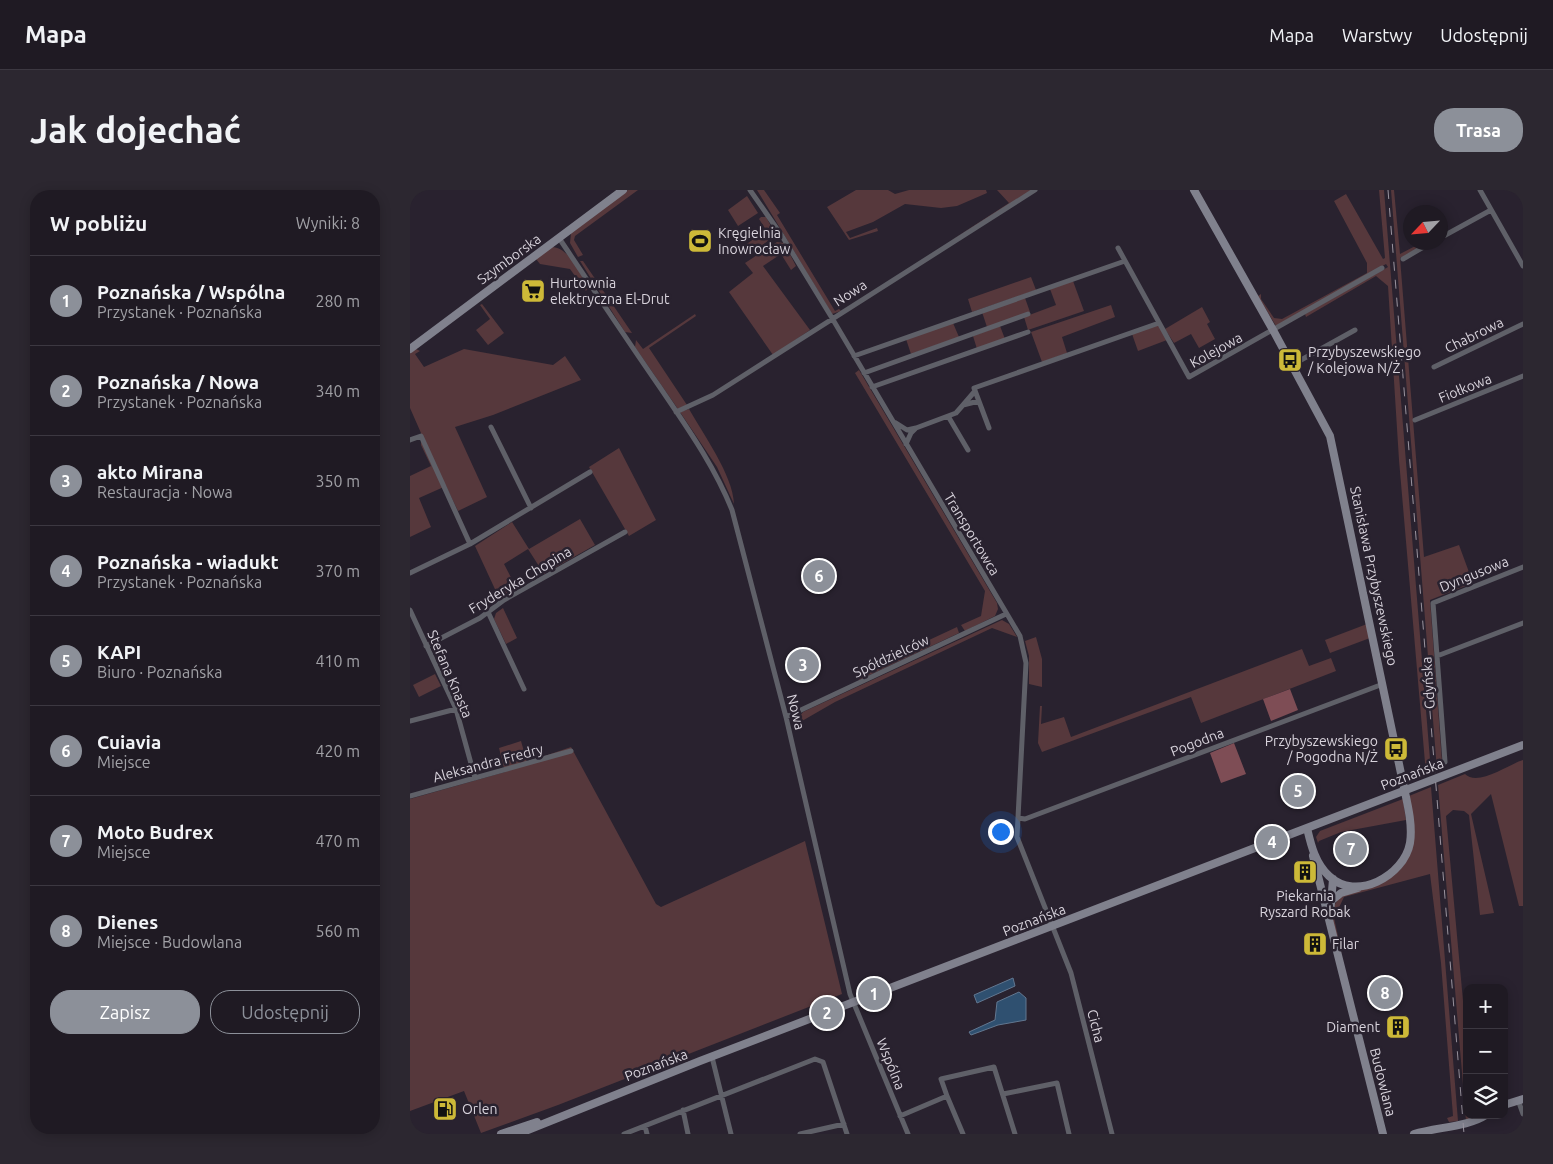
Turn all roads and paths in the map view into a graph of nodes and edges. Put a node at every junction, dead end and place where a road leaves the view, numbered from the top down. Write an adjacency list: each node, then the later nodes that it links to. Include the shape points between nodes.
1 (623, 190): 8 (street, Szymborska)
2 (750, 190): 16 (street, Transportowca)
3 (1034, 190): 16 (street, Nowa)
4 (1194, 190): 19 (street, Stanisława Przybyszewskiego)
5 (1480, 190): 6 (street)
6 (1491, 210): 7 (street); 13 (street)
7 (1448, 234)
8 (559, 238): 22 (street, Szymborska); 32 (street, Nowa)
9 (1118, 248): 12 (street, Kolejowa)
10 (1418, 250): 11 (street)
11 (1403, 259)
12 (1125, 261): 17 (street, Kolejowa); 23 (street)
13 (1523, 266)
14 (1382, 268): 19 (street, Kolejowa)
15 (1028, 314): 26 (street)
16 (832, 318): 23 (street, Transportowca); 32 (street, Nowa, via 713,395)
17 (1159, 323): 19 (street, Kolejowa, via 1190,377); 29 (street, via 974,388)
18 (1523, 324): 25 (street, Chabrowa)
19 (1273, 330): 24 (street, Stanisława Przybyszewskiego)
20 (1355, 330): 24 (street)
21 (1028, 332): 28 (street)
22 (410, 349)
23 (854, 356): 26 (street, Transportowca)
24 (1292, 365): 55 (street, Stanisława Przybyszewskiego, via 1325,423 1334,450)
25 (1434, 367)
26 (864, 373): 28 (street, Transportowca)
27 (1523, 376): 35 (street, Fiołkowa)
28 (872, 387): 34 (street, Transportowca)
29 (975, 391): 30 (street); 31 (street)
30 (979, 402): 31 (street); 38 (street)
31 (962, 405): 33 (street, via 956,413)
32 (676, 412): 58 (street, Nowa, via 714,469 732,510)
33 (948, 416): 37 (street); 41 (street)
34 (890, 417): 37 (street, via 906,430); 40 (street, Transportowca)
35 (1415, 420)
36 (491, 427): 43 (street)
37 (916, 428): 40 (street)
38 (989, 428)
39 (410, 440): 45 (street, via 421,436)
40 (906, 444): 51 (street, Transportowca)
41 (968, 450)
42 (590, 472): 43 (street)
43 (531, 508): 45 (street)
44 (625, 532): 50 (street, Fryderyka Chopina)
45 (470, 544): 47 (street)
46 (1523, 567): 48 (street, Dyngusowa)
47 (410, 573)
48 (1433, 603): 54 (street, Gdyńska)
49 (410, 610): 53 (street, Stefana Knasta)
50 (488, 612): 53 (street, Fryderyka Chopina); 56 (street)
51 (1006, 614): 58 (street, Spółdzielców); 65 (street, Transportowca, via 1020,636 1026,659)
52 (1523, 623): 54 (street)
53 (426, 646): 57 (street, Stefana Knasta)
54 (1437, 656): 62 (street, Gdyńska)
55 (1383, 684): 65 (street, Pogodna, via 1025,819); 69 (street, Stanisława Przybyszewskiego, via 1406,798 1410,836 1407,853 1395,870)
56 (524, 689)
57 (456, 709): 59 (street); 63 (street, Stefana Knasta)
58 (786, 717): 74 (street, Nowa)
59 (410, 721)
60 (1523, 745): 66 (street, Poznańska)
61 (571, 751): 63 (street, Aleksandra Fredry)
62 (1446, 762)
63 (475, 778): 64 (street, Aleksandra Fredry)
64 (410, 796)
65 (1018, 818): 73 (street, Transportowca, via 1017,837)
66 (1306, 828): 67 (street); 73 (street, Poznańska)
67 (1313, 852): 68 (street); 70 (street, Budowlana)
68 (1331, 878): 69 (street, via 1347,884); 70 (street); 71 (street, Budowlana)
69 (1367, 885): 71 (street, Stanisława Przybyszewskiego, via 1341,893)
70 (1320, 888): 72 (street, Budowlana)
71 (1331, 901): 72 (street, Budowlana)
72 (1329, 920): 101 (street, Budowlana)
73 (1052, 926): 74 (street, Poznańska); 100 (street, Cicha, via 1071,973)
74 (853, 1002): 75 (street, Poznańska); 83 (street, Wspólna)
75 (712, 1057): 77 (street); 87 (street, Poznańska)
76 (1003, 1094): 78 (street, via 994,1066 941,1079); 98 (street); 99 (street, via 1057,1083)
77 (722, 1096): 81 (street); 85 (street, via 815,1058 823,1062); 93 (street)
78 (947, 1096): 83 (street); 97 (street)
79 (1521, 1099): 80 (street); 82 (street)
80 (1508, 1104)
81 (683, 1110): 86 (street); 92 (street)
82 (1523, 1114)
83 (900, 1116): 96 (street, Wspólna)
84 (1479, 1119): 102 (street, via 1470,1124)
85 (844, 1124): 94 (street); 95 (street)
86 (645, 1126): 90 (street); 91 (street)
87 (528, 1130): 88 (street, Poznańska); 89 (street, Poznańska)
88 (501, 1134)
89 (518, 1134)
90 (624, 1134)
91 (647, 1134)
92 (688, 1134)
93 (731, 1134)
94 (800, 1134)
95 (847, 1134)
96 (908, 1134)
97 (963, 1134)
98 (1015, 1134)
99 (1069, 1134)
100 (1112, 1134)
101 (1383, 1134)
102 (1414, 1134)

